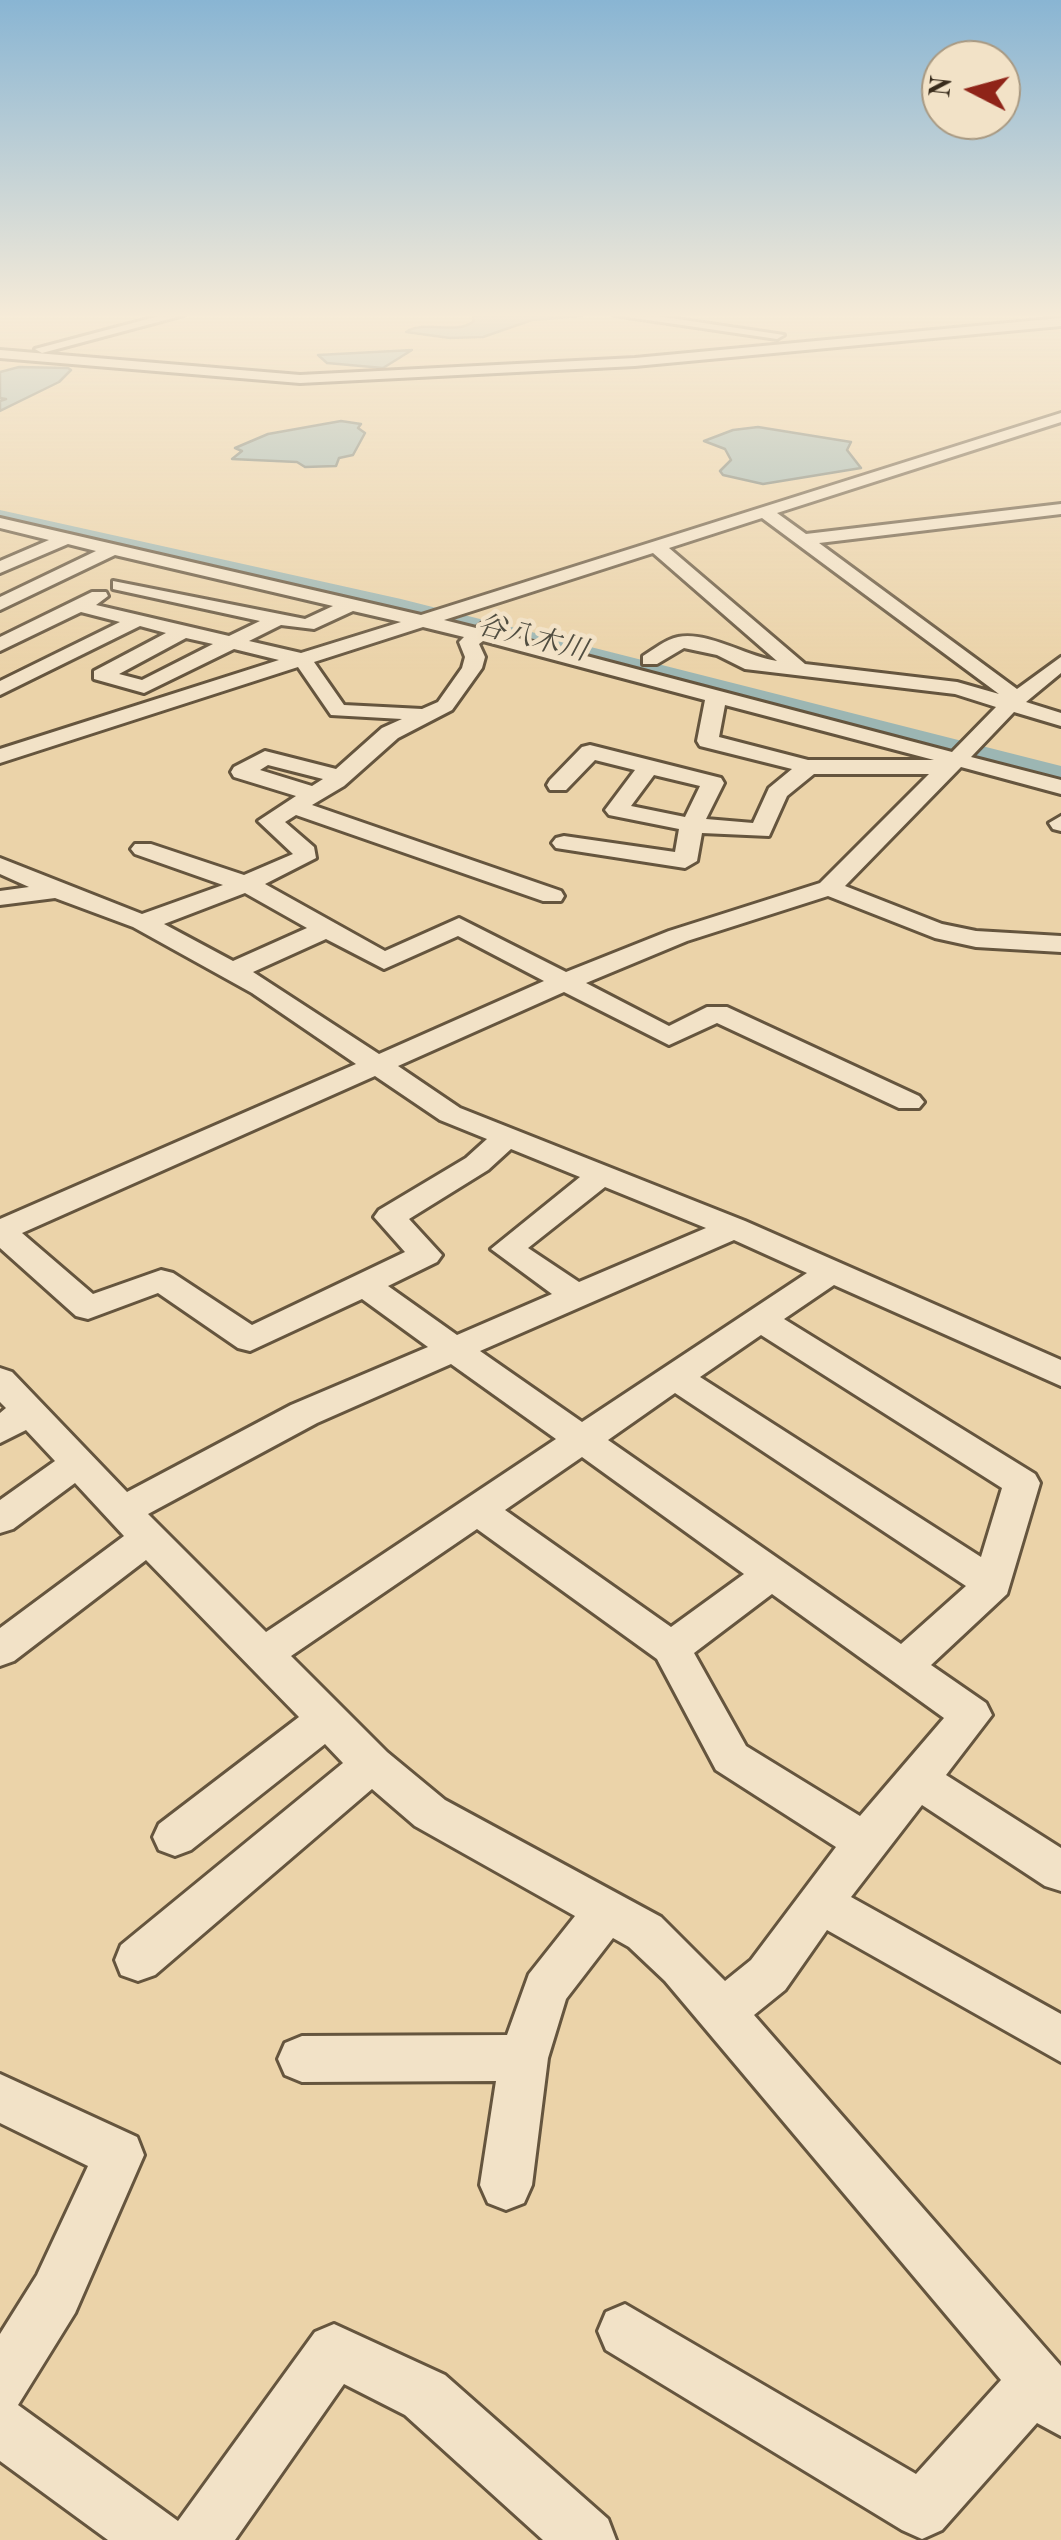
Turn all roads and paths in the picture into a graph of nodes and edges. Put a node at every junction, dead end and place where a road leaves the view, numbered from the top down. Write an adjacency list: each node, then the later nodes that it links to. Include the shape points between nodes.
1 (1010, 434): 3 (street)
2 (1061, 509): 6 (street)
3 (766, 512): 6 (street); 7 (street)
4 (0, 524): 5 (street)
5 (63, 540): 8 (street); 10 (street)
6 (802, 540): 33 (street, via 1009,692)
7 (657, 547): 15 (street); 30 (street)
8 (109, 551): 9 (street); 12 (street)
9 (163, 562): 11 (street); 13 (street)
10 (0, 568)
11 (120, 584): 14 (street); 16 (street)
12 (0, 604)
13 (350, 605): 16 (street, via 308,626); 19 (street)
14 (80, 606): 17 (street); 22 (street)
15 (457, 610): 18 (street); 19 (street)
16 (278, 619): 24 (street)
17 (138, 620): 21 (street); 31 (street)
18 (499, 621): 23 (street); 27 (street)
19 (423, 622): 23 (street); 26 (street)
20 (0, 625): 22 (street)
21 (184, 631): 24 (street); 24 (street, via 101,675 144,687)
22 (27, 632): 25 (street)
23 (478, 634): 32 (street); 34 (street, via 470,642 472,668 446,706)
24 (232, 642): 26 (street)
25 (0, 645)
26 (303, 660): 34 (street, via 338,711); 36 (street)
27 (650, 660): 28 (street, via 681,642 723,650); 32 (street)
28 (745, 663): 30 (street); 32 (street)
29 (1061, 663): 33 (street)
30 (799, 668): 33 (street, via 957,688)
31 (0, 688)
32 (720, 688): 37 (street); 39 (street, via 708,741)
33 (1010, 704): 35 (street); 37 (street)
34 (427, 716): 40 (street, via 390,733)
35 (1061, 720)
36 (0, 756)
37 (961, 756): 39 (street); 42 (street); 50 (street)
38 (648, 766): 41 (street, via 590,752); 45 (street, via 713,783); 45 (street, via 616,810)
39 (808, 767): 45 (street, via 777,793 761,831)
40 (340, 777): 43 (street); 43 (street, via 265,758 242,772)
41 (558, 785)
42 (1061, 787)
43 (318, 795): 44 (street)
44 (295, 807): 49 (street, via 270,821 302,846 304,858); 52 (street)
45 (692, 825): 46 (street, via 685,862)
46 (564, 843)
47 (143, 849): 49 (street)
48 (0, 865): 51 (street)
49 (248, 884): 54 (street); 55 (street)
50 (829, 888): 56 (street, via 936,930); 58 (street, via 678,936)
51 (57, 890): 53 (street); 54 (street)
52 (552, 896)
53 (0, 898)
54 (142, 922): 57 (street)
55 (327, 929): 57 (street); 58 (street, via 384,961 458,926)
56 (1061, 944)
57 (231, 972): 59 (street)
58 (566, 981): 59 (street); 60 (street, via 669,1038 717,1013)
59 (375, 1066): 61 (street, via 450,1114); 64 (street)
60 (909, 1102)
61 (507, 1137): 62 (street); 66 (street, via 477,1164 390,1218 426,1255)
62 (603, 1174): 63 (street); 67 (street, via 508,1249)
63 (734, 1228): 65 (street); 67 (street)
64 (0, 1230): 66 (street, via 88,1308 161,1280 250,1340)
65 (832, 1272): 68 (street); 70 (street)
66 (364, 1285): 69 (street)
67 (577, 1296): 69 (street)
68 (760, 1320): 71 (street); 79 (street, via 1022,1483)
69 (454, 1349): 73 (street); 77 (street, via 304,1414)
70 (1061, 1374)
71 (675, 1377): 73 (street); 79 (street)
72 (9, 1407): 74 (street)
73 (582, 1439): 75 (street); 78 (street)
74 (78, 1463): 76 (street); 77 (street)
75 (478, 1510): 80 (street); 82 (street)
76 (0, 1519)
77 (136, 1524): 81 (street); 82 (street)
78 (772, 1574): 80 (street); 83 (street)
79 (993, 1584): 83 (street)
80 (670, 1648): 88 (street, via 731,1758)
81 (0, 1650)
82 (266, 1653): 84 (street)
83 (902, 1666): 86 (street, via 971,1715)
84 (328, 1718): 85 (street); 87 (street)
85 (372, 1764): 91 (street, via 430,1813); 92 (street)
86 (918, 1780): 88 (street); 89 (street)
87 (175, 1838)
88 (865, 1842): 90 (street)
89 (1061, 1872)
90 (820, 1904): 93 (street, via 768,1976); 94 (street)
91 (607, 1911): 93 (street, via 645,1932); 95 (street, via 546,1989)
92 (138, 1960)
93 (722, 2012): 101 (street)
94 (1061, 2039)
95 (524, 2058): 96 (street); 98 (street)
96 (302, 2060)
97 (0, 2098): 100 (street, via 119,2155 56,2294)
98 (506, 2185)
99 (626, 2331): 101 (street, via 922,2510)
100 (1, 2393): 102 (street)
101 (1049, 2395)
102 (157, 2540)
103 (200, 2540): 104 (street, via 334,2351 426,2395)
104 (588, 2540)

